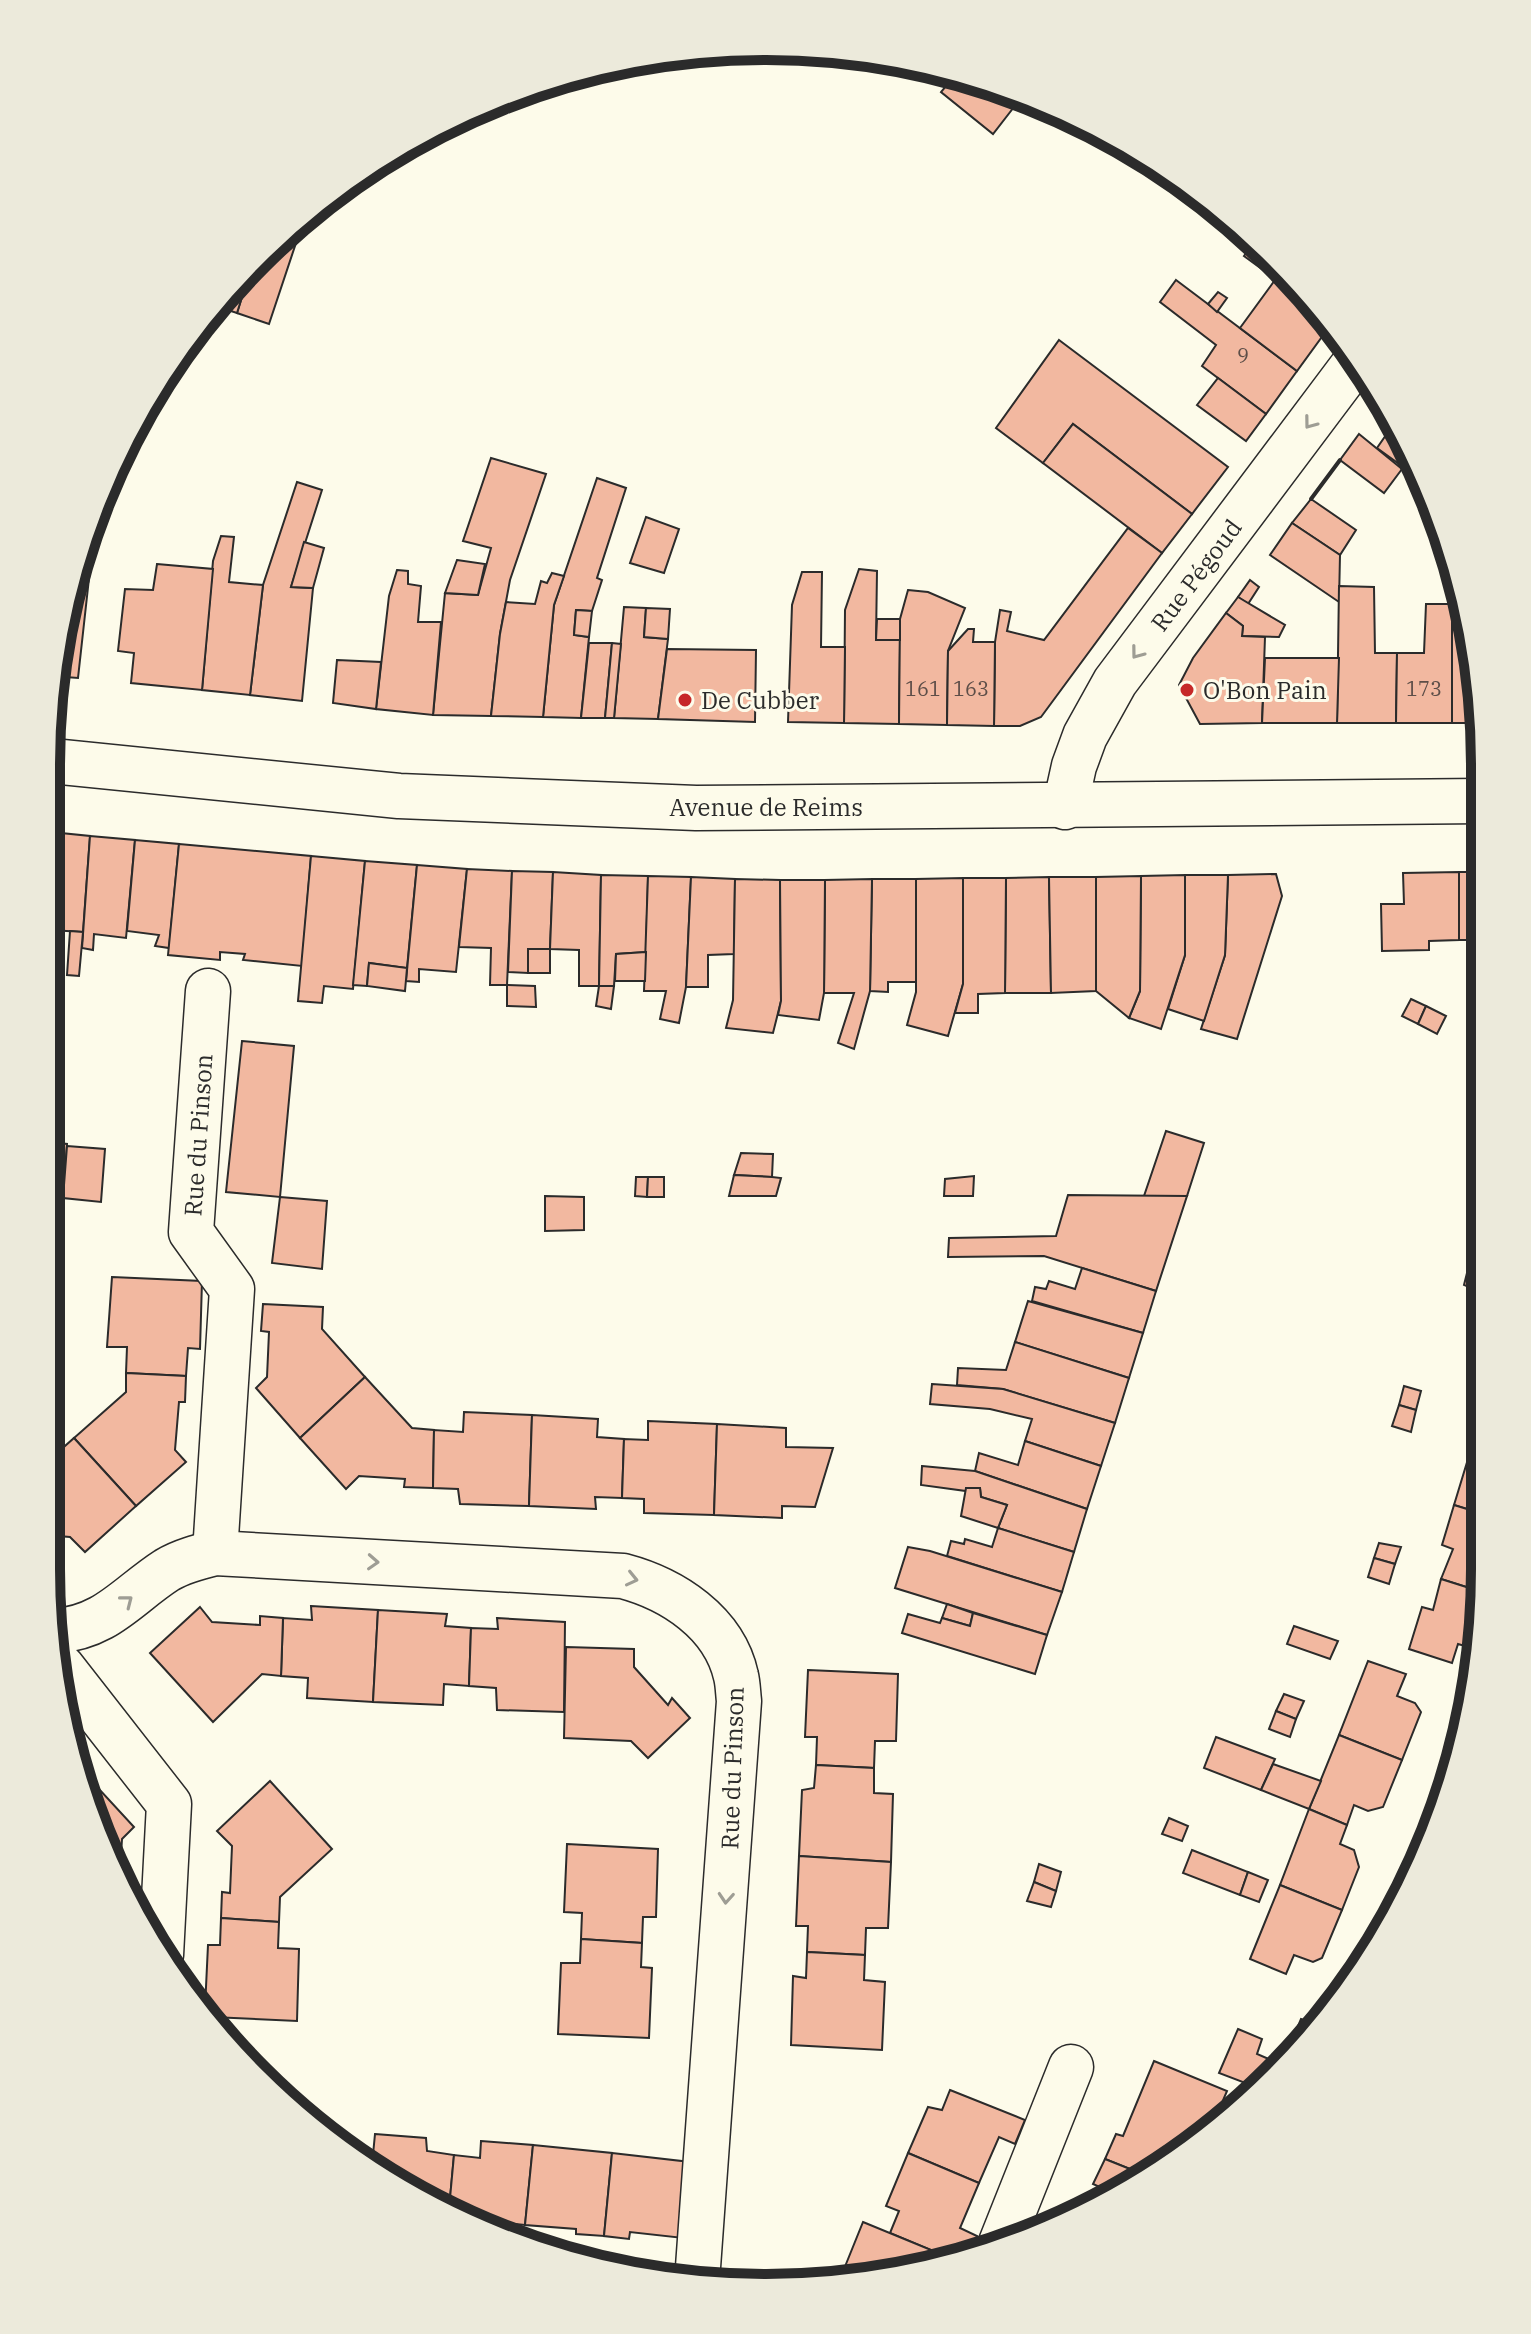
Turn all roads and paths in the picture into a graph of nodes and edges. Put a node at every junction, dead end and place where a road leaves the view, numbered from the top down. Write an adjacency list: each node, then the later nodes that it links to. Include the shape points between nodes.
1 (1349, 370): 4 (street, Rue Pégoud, one-way to 4, via 1115,682 1085,736)
2 (60, 762): 4 (street, Avenue de Reims, via 491,801 696,808)
3 (1471, 801): 4 (street, Avenue de Reims)
4 (1065, 807)
5 (208, 991): 6 (street, Rue du Pinson, via 191,1232 232,1289)
6 (215, 1553): 7 (street, Rue du Pinson, one-way to 6, via 111,1613 167,1570); 12 (street, Rue du Pinson, one-way to 12, via 623,1576 670,1594 714,1630 736,1675 739,1712)
7 (63, 1629)
8 (69, 1675): 9 (street, via 169,1804)
9 (162, 1933)
10 (1071, 2067): 11 (street)
11 (1006, 2232)
12 (698, 2270)

